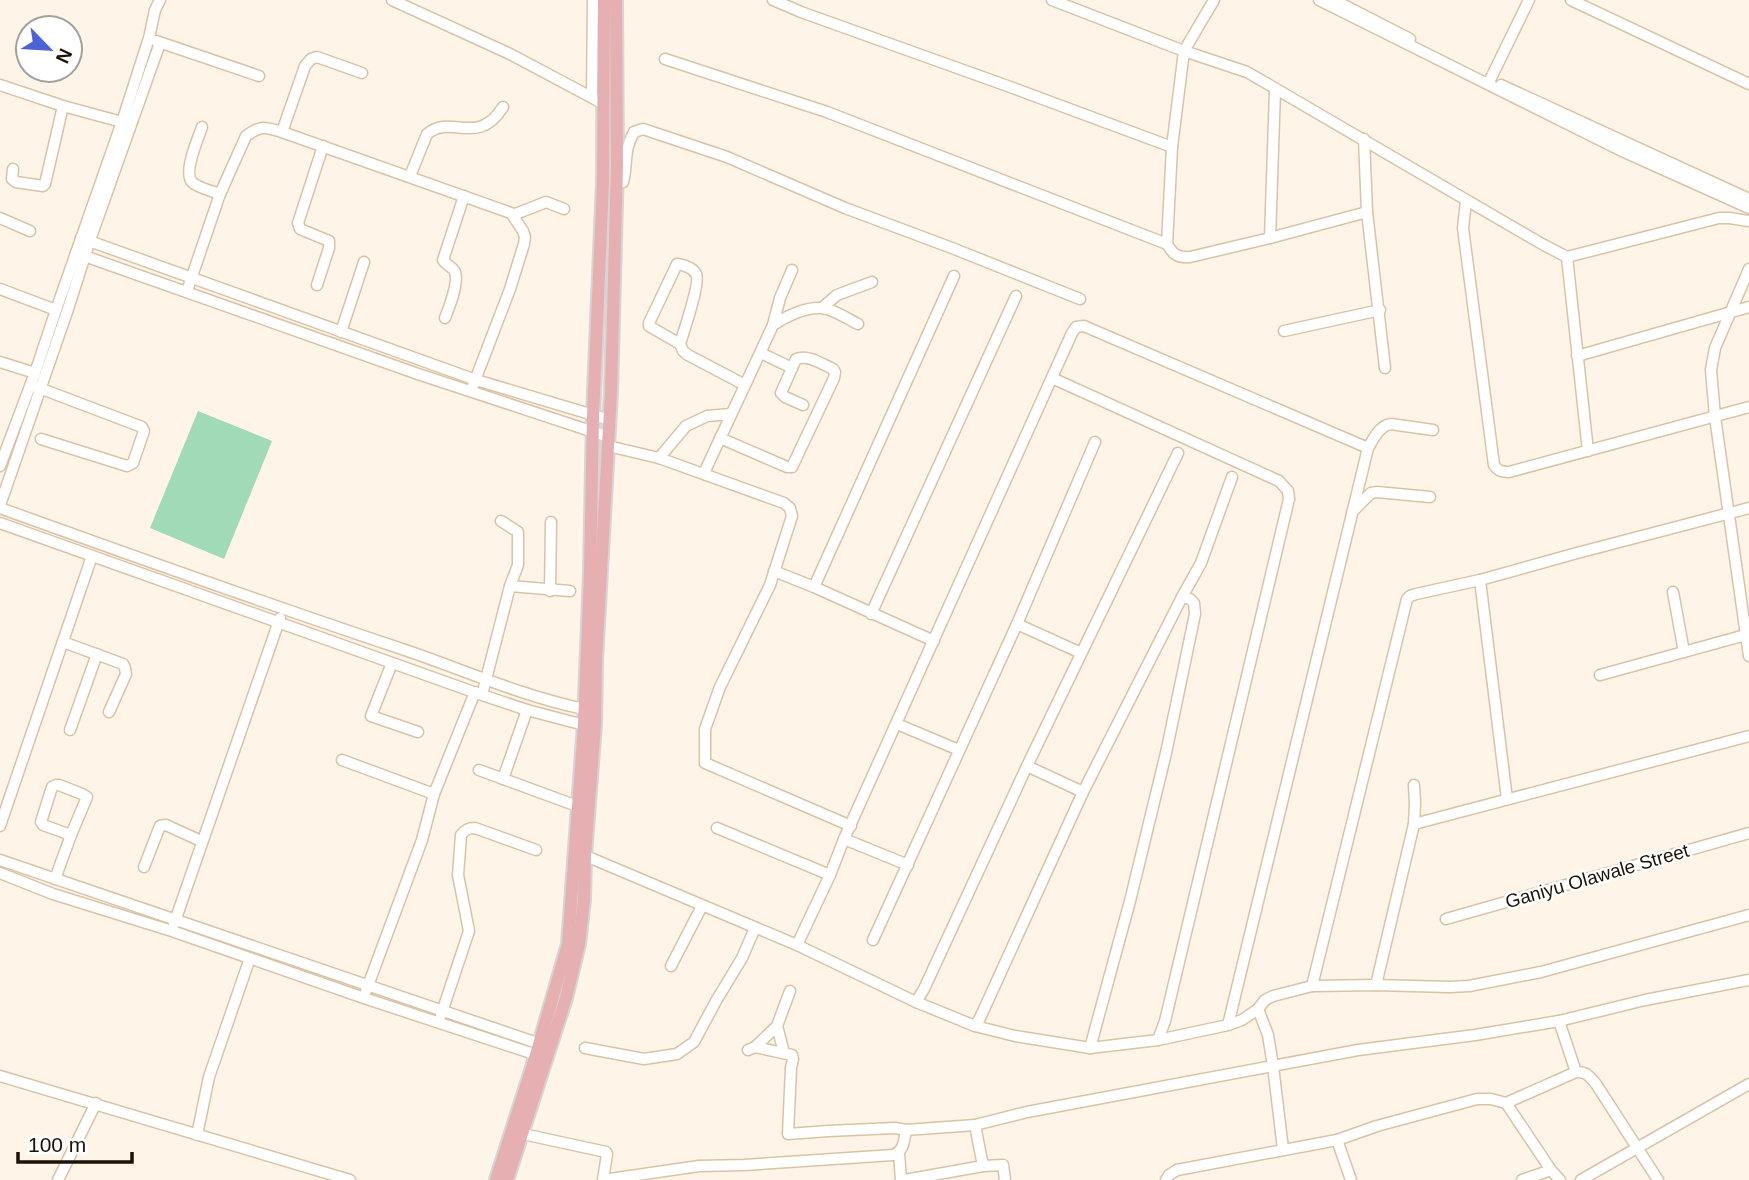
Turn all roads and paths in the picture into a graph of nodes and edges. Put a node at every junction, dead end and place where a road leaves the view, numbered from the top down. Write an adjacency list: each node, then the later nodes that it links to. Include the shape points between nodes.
1 (148, 0): 13 (street)
2 (392, 0): 24 (street)
3 (593, 0): 24 (street)
4 (604, 0): 25 (main road)
5 (616, 0): 37 (main road)
6 (773, 0): 34 (street)
7 (1052, 0): 16 (street)
8 (1214, 0): 16 (street)
9 (1319, 0): 30 (street)
10 (1334, 0): 20 (street)
11 (1528, 0): 20 (street)
12 (1571, 0): 21 (street)
13 (157, 5): 14 (street)
14 (149, 38): 15 (street); 28 (street)
15 (160, 43): 19 (street); 50 (street)
16 (1184, 51): 23 (street, via 1247,72); 34 (street)
17 (664, 59): 51 (street, via 827,112)
18 (362, 73): 31 (street, via 317,57 311,60)
19 (259, 75)
20 (1490, 80): 30 (street)
21 (1749, 84)
22 (0, 85): 26 (street)
23 (1275, 89): 32 (street); 49 (street)
24 (592, 97): 25 (street)
25 (604, 104): 90 (main road)
26 (63, 106): 28 (street); 35 (street, via 43,187 16,182)
27 (503, 107): 36 (street, via 490,123 468,128 439,126 430,131)
28 (122, 122): 50 (street)
29 (202, 127): 38 (street, via 189,179)
30 (1587, 130): 40 (street); 42 (street, via 1622,152)
31 (282, 132): 33 (street); 38 (street, via 262,127 246,136)
32 (1364, 139): 41 (street); 44 (street)
33 (323, 146): 36 (street); 60 (street, via 298,223 300,229 328,241)
34 (1172, 147): 51 (street)
35 (13, 169)
36 (410, 176): 39 (street)
37 (616, 182): 64 (street, via 623,182 629,140 643,129 727,157); 92 (main road)
38 (220, 194): 58 (street)
39 (464, 196): 45 (street); 70 (street, via 443,260 455,275)
40 (1749, 199)
41 (1466, 201): 53 (street); 100 (street, via 1463,229 1494,465 1508,472)
42 (1749, 208)
43 (564, 209): 45 (street, via 547,202)
44 (1367, 212): 49 (street); 68 (street)
45 (513, 215): 83 (street, via 523,231 524,244)
46 (0, 218): 48 (street)
47 (1749, 221): 53 (street, via 1719,218)
48 (30, 231)
49 (1270, 238): 51 (street, via 1184,257 1172,253)
50 (85, 239): 52 (street); 58 (street)
51 (1167, 244)
52 (81, 254): 62 (street); 67 (street); 85 (street)
53 (1567, 257): 77 (street)
54 (364, 262): 74 (street)
55 (1749, 269): 69 (street)
56 (792, 270): 72 (street)
57 (954, 276): 118 (street)
58 (192, 278): 62 (street); 74 (street)
59 (872, 282): 65 (street, via 837,295)
60 (317, 285)
61 (0, 289): 67 (street)
62 (187, 291): 86 (street)
63 (1016, 296): 124 (street)
64 (1080, 299)
65 (823, 307): 71 (street); 72 (street)
66 (1749, 307): 69 (street)
67 (56, 310): 81 (street)
68 (1380, 310): 73 (street); 80 (street)
69 (1732, 311): 77 (street); 91 (street, via 1712,363)
70 (446, 318)
71 (858, 324)
72 (773, 325): 76 (street)
73 (1284, 331)
74 (341, 332): 83 (street)
75 (680, 344): 75 (street, via 698,278 690,268 677,264 649,323); 84 (street, via 688,355)
76 (761, 353): 79 (street); 84 (street)
77 (1577, 356): 100 (street)
78 (0, 362): 81 (street)
79 (792, 368): 87 (street, via 781,393); 95 (street, via 796,359 806,357 835,372 792,467)
80 (1385, 368)
81 (35, 373): 85 (street)
82 (1052, 378): 99 (street, via 1076,327 1084,326); 128 (street); 196 (street, via 1279,481 1288,491)
83 (476, 380): 86 (street); 90 (street)
84 (745, 385): 89 (street)
85 (35, 387): 96 (street, via 144,431 133,463 127,466); 103 (street); 107 (street)
86 (471, 391): 94 (street)
87 (803, 405)
88 (1749, 407): 91 (street)
89 (731, 414): 95 (street); 102 (street, via 707,416 686,426)
90 (593, 416): 92 (street); 94 (main road)
91 (1715, 417): 100 (street); 110 (street)
92 (610, 420): 97 (main road)
93 (1433, 430): 99 (street, via 1386,425)
94 (593, 433): 97 (street); 139 (main road)
95 (720, 438): 104 (street)
96 (41, 439)
97 (608, 442): 102 (street); 165 (main road, via 595,725)
98 (1095, 442): 126 (street)
99 (1368, 448): 109 (street)
100 (1588, 451)
101 (1178, 453): 131 (street)
102 (659, 458): 104 (street)
103 (0, 466)
104 (704, 473): 115 (street, via 790,508 792,516)
105 (1233, 477): 122 (street, via 1201,563)
106 (1430, 498): 109 (street, via 1377,492)
107 (0, 506): 123 (street)
108 (1749, 508): 110 (street)
109 (1352, 512): 195 (street)
110 (1729, 513): 116 (street); 127 (street)
111 (500, 521): 117 (street, via 518,532 518,565)
112 (551, 522): 119 (street)
113 (0, 523): 114 (street)
114 (92, 556): 125 (street); 129 (street)
115 (774, 571): 118 (street); 158 (street, via 720,687 705,729 705,763)
116 (1480, 580): 154 (street); 185 (street, via 1407,599)
117 (510, 586): 119 (street); 136 (street)
118 (814, 587): 124 (street)
119 (550, 590): 120 (street)
120 (570, 591)
121 (1673, 592): 130 (street)
122 (1182, 597): 152 (street); 198 (street, via 1194,603 1195,614 1166,753)
123 (283, 609): 125 (street); 136 (street)
124 (871, 614): 128 (street)
125 (278, 622): 134 (street); 163 (street)
126 (1017, 624): 131 (street); 146 (street)
127 (1748, 635): 130 (street); 133 (street)
128 (934, 641): 141 (street)
129 (63, 642): 132 (street); 157 (street)
130 (1684, 652): 135 (street)
131 (1081, 653): 148 (street)
132 (97, 654): 140 (street, via 125,668); 143 (street)
133 (1749, 656)
134 (391, 663): 137 (street); 144 (street, via 371,716)
135 (1600, 675)
136 (486, 679): 137 (street); 139 (street)
137 (478, 694): 138 (street); 153 (street)
138 (527, 709): 142 (street); 150 (street)
139 (584, 709): 142 (main road)
140 (109, 712)
141 (897, 723): 146 (street); 158 (street)
142 (584, 725): 155 (main road)
143 (70, 730)
144 (418, 732)
145 (1749, 736): 154 (street)
146 (959, 750): 167 (street)
147 (342, 760): 153 (street)
148 (1027, 766): 152 (street); 188 (street)
149 (479, 770): 150 (street)
150 (503, 779): 155 (street)
151 (1414, 785): 156 (street)
152 (1083, 792): 194 (street)
153 (435, 794): 183 (street)
154 (1507, 799): 156 (street)
155 (577, 806): 165 (main road)
156 (1414, 824): 184 (street)
157 (0, 826)
158 (851, 826): 162 (street)
159 (717, 828): 170 (street)
160 (1749, 833): 174 (street, Ganiyu Olawale Street)
161 (71, 835): 161 (street, via 86,797 55,785 41,821); 171 (street)
162 (844, 839): 167 (street); 170 (street)
163 (201, 841): 168 (street, via 160,826); 175 (street)
164 (536, 850): 190 (street, via 475,828 461,835 458,875 469,931)
165 (579, 853): 172 (street); 199 (main road, via 584,900 579,944 566,998)
166 (0, 860): 171 (street)
167 (908, 865): 178 (street)
168 (144, 867)
169 (0, 873): 177 (street)
170 (830, 875): 179 (street)
171 (55, 879): 175 (street)
172 (702, 906): 176 (street); 181 (street)
173 (1749, 915): 184 (street, via 1542,972 1469,986)
174 (1446, 919)
175 (175, 920): 177 (street); 183 (street)
176 (755, 928): 179 (street); 197 (street, via 694,1042 677,1055 644,1059)
177 (172, 932): 180 (street)
178 (873, 940)
179 (797, 945): 188 (street)
180 (250, 958): 187 (street); 210 (street, via 209,1077)
181 (671, 966)
182 (1749, 980): 191 (street)
183 (368, 985): 187 (street); 190 (street)
184 (1376, 985): 185 (street)
185 (1312, 986): 189 (street, via 1273,996)
186 (790, 991): 193 (street)
187 (364, 998): 192 (street)
188 (916, 1002): 194 (street)
189 (1258, 1009): 195 (street); 201 (street)
190 (442, 1011): 192 (street); 199 (street)
191 (1559, 1021): 201 (street, via 1358,1049); 202 (street)
192 (439, 1022): 199 (street)
193 (777, 1026): 200 (street); 200 (street, via 752,1049)
194 (975, 1026): 198 (street)
195 (1228, 1026): 196 (street)
196 (1158, 1040): 198 (street)
197 (586, 1048)
198 (1090, 1048)
199 (543, 1051): 209 (main road); 219 (main road)
200 (784, 1053): 208 (street, via 793,1059 788,1134)
201 (1273, 1066): 207 (street); 213 (street)
202 (1576, 1072): 205 (street); 212 (street, via 1589,1076)
203 (1, 1079): 206 (street)
204 (1749, 1084): 212 (street)
205 (1506, 1102): 211 (street, via 1477,1099); 216 (street)
206 (96, 1103): 210 (street); 217 (street)
207 (975, 1125): 208 (street); 215 (street)
208 (905, 1130): 214 (street)
209 (523, 1134): 220 (main road); 221 (street, via 606,1152)
210 (197, 1135): 218 (street)
211 (1337, 1139): 213 (street); 225 (street)
212 (1637, 1148): 228 (street); 229 (street)
213 (1283, 1149): 224 (street, via 1177,1170)
214 (899, 1153): 221 (street, via 699,1166); 222 (street)
215 (983, 1166): 222 (street); 223 (street, via 1003,1165)
216 (1551, 1170): 226 (street); 227 (street)
217 (58, 1180)
218 (350, 1180)
219 (496, 1180)
220 (508, 1180)
221 (603, 1180)
222 (903, 1180)
223 (1005, 1180)
224 (1166, 1180)
225 (1351, 1180)
226 (1522, 1180)
227 (1560, 1180)
228 (1581, 1180)
229 (1658, 1180)

